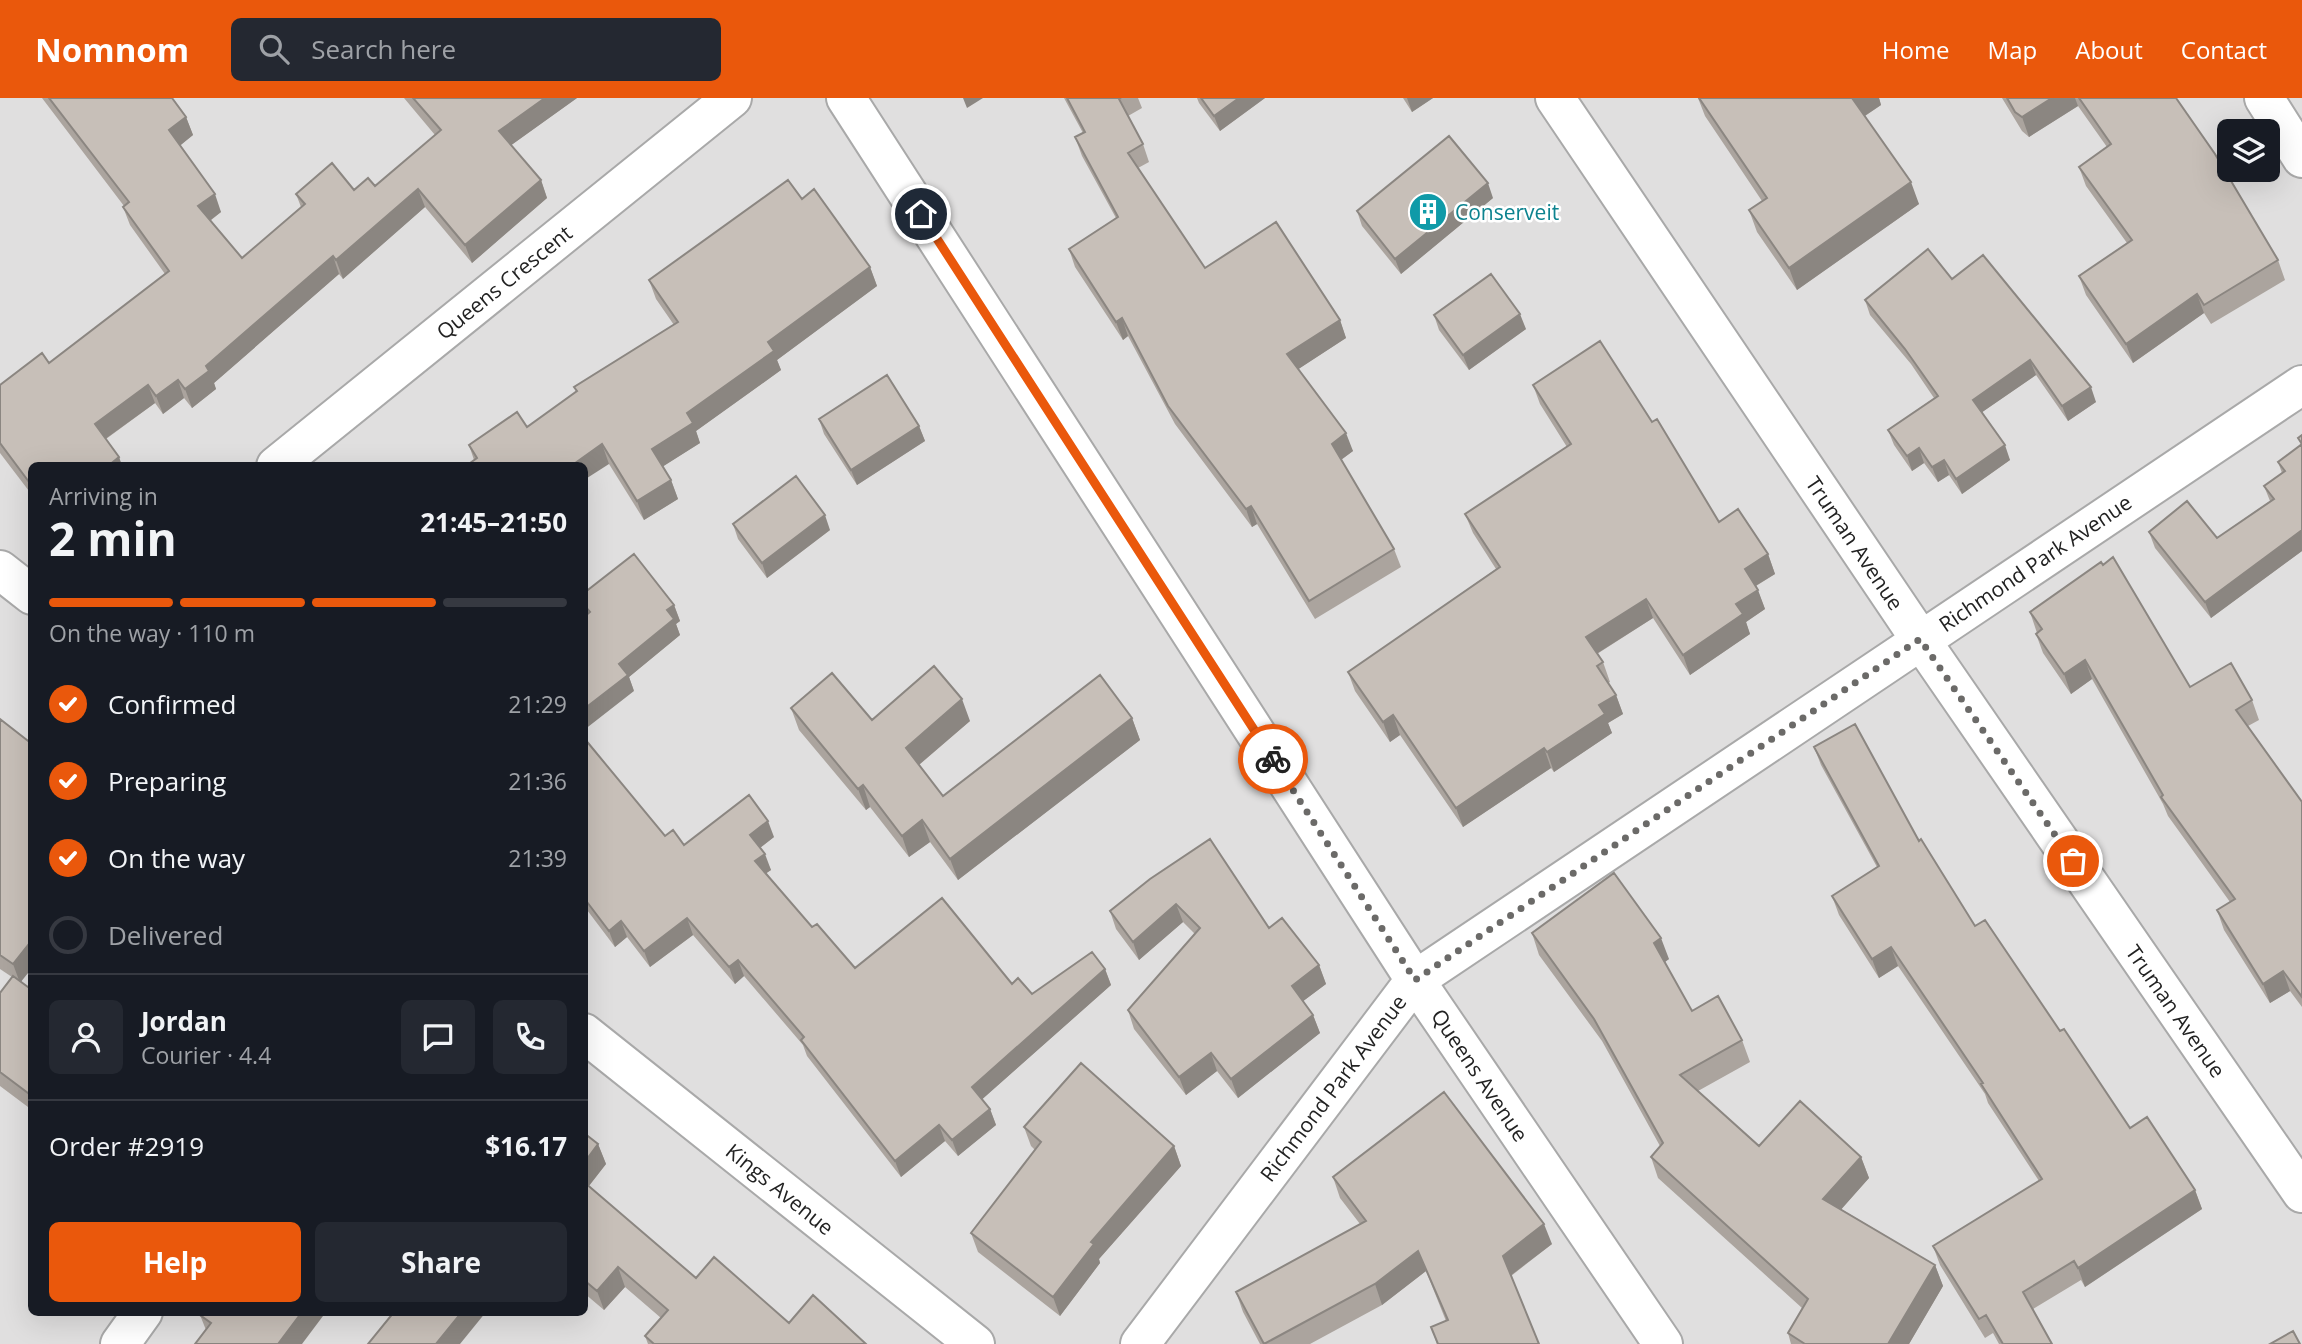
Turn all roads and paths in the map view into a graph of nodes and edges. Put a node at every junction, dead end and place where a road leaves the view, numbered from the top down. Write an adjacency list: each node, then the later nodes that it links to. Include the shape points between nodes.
1 (732, 98): 7 (street, Queens Crescent)
2 (846, 98): 11 (street, Queens Avenue)
3 (1555, 98): 10 (street, Truman Avenue)
4 (2264, 98): 5 (street)
5 (2302, 158)
6 (2302, 385): 10 (street, Richmond Park Avenue)
7 (280, 462)
8 (0, 570): 9 (street)
9 (28, 592)
10 (1920, 639): 11 (street, Richmond Park Avenue); 13 (street, Truman Avenue)
11 (1415, 980): 17 (street, Richmond Park Avenue); 18 (street, Queens Avenue)
12 (588, 1036): 16 (street, Kings Avenue)
13 (2302, 1193)
14 (141, 1316): 15 (street)
15 (120, 1344)
16 (975, 1344)
17 (1140, 1344)
18 (1663, 1344)

